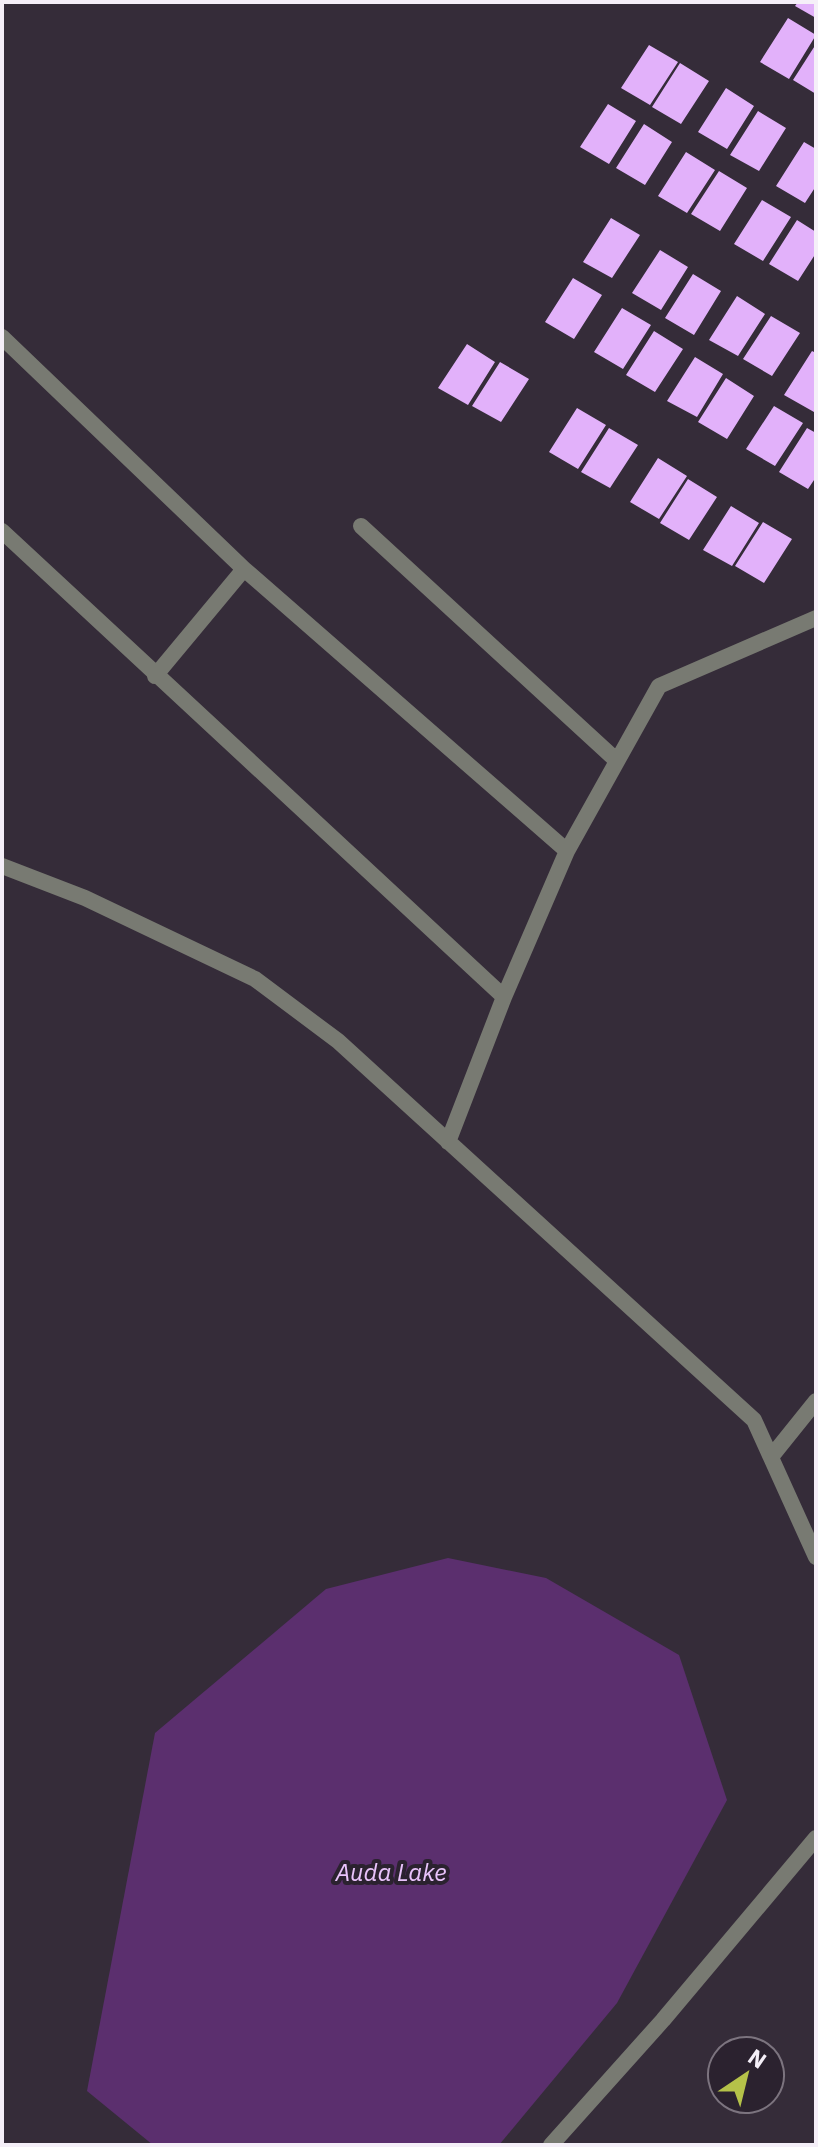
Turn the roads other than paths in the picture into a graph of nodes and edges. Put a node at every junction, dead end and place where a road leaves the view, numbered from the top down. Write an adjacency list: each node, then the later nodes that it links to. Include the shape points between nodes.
1 (2, 337): 4 (street)
2 (361, 526): 7 (street)
3 (2, 531): 6 (street)
4 (244, 569): 6 (street); 8 (street)
5 (816, 618): 7 (street, via 659,686)
6 (155, 676): 10 (street)
7 (617, 761): 8 (street)
8 (567, 851): 10 (street)
9 (2, 866): 11 (street, via 85,898 255,979 338,1041)
10 (504, 997): 11 (street)
11 (448, 1142): 13 (street, via 754,1420)
12 (816, 1401): 13 (street)
13 (771, 1457): 14 (street)
14 (816, 1557)
15 (816, 1838): 16 (street)
16 (551, 2145)

